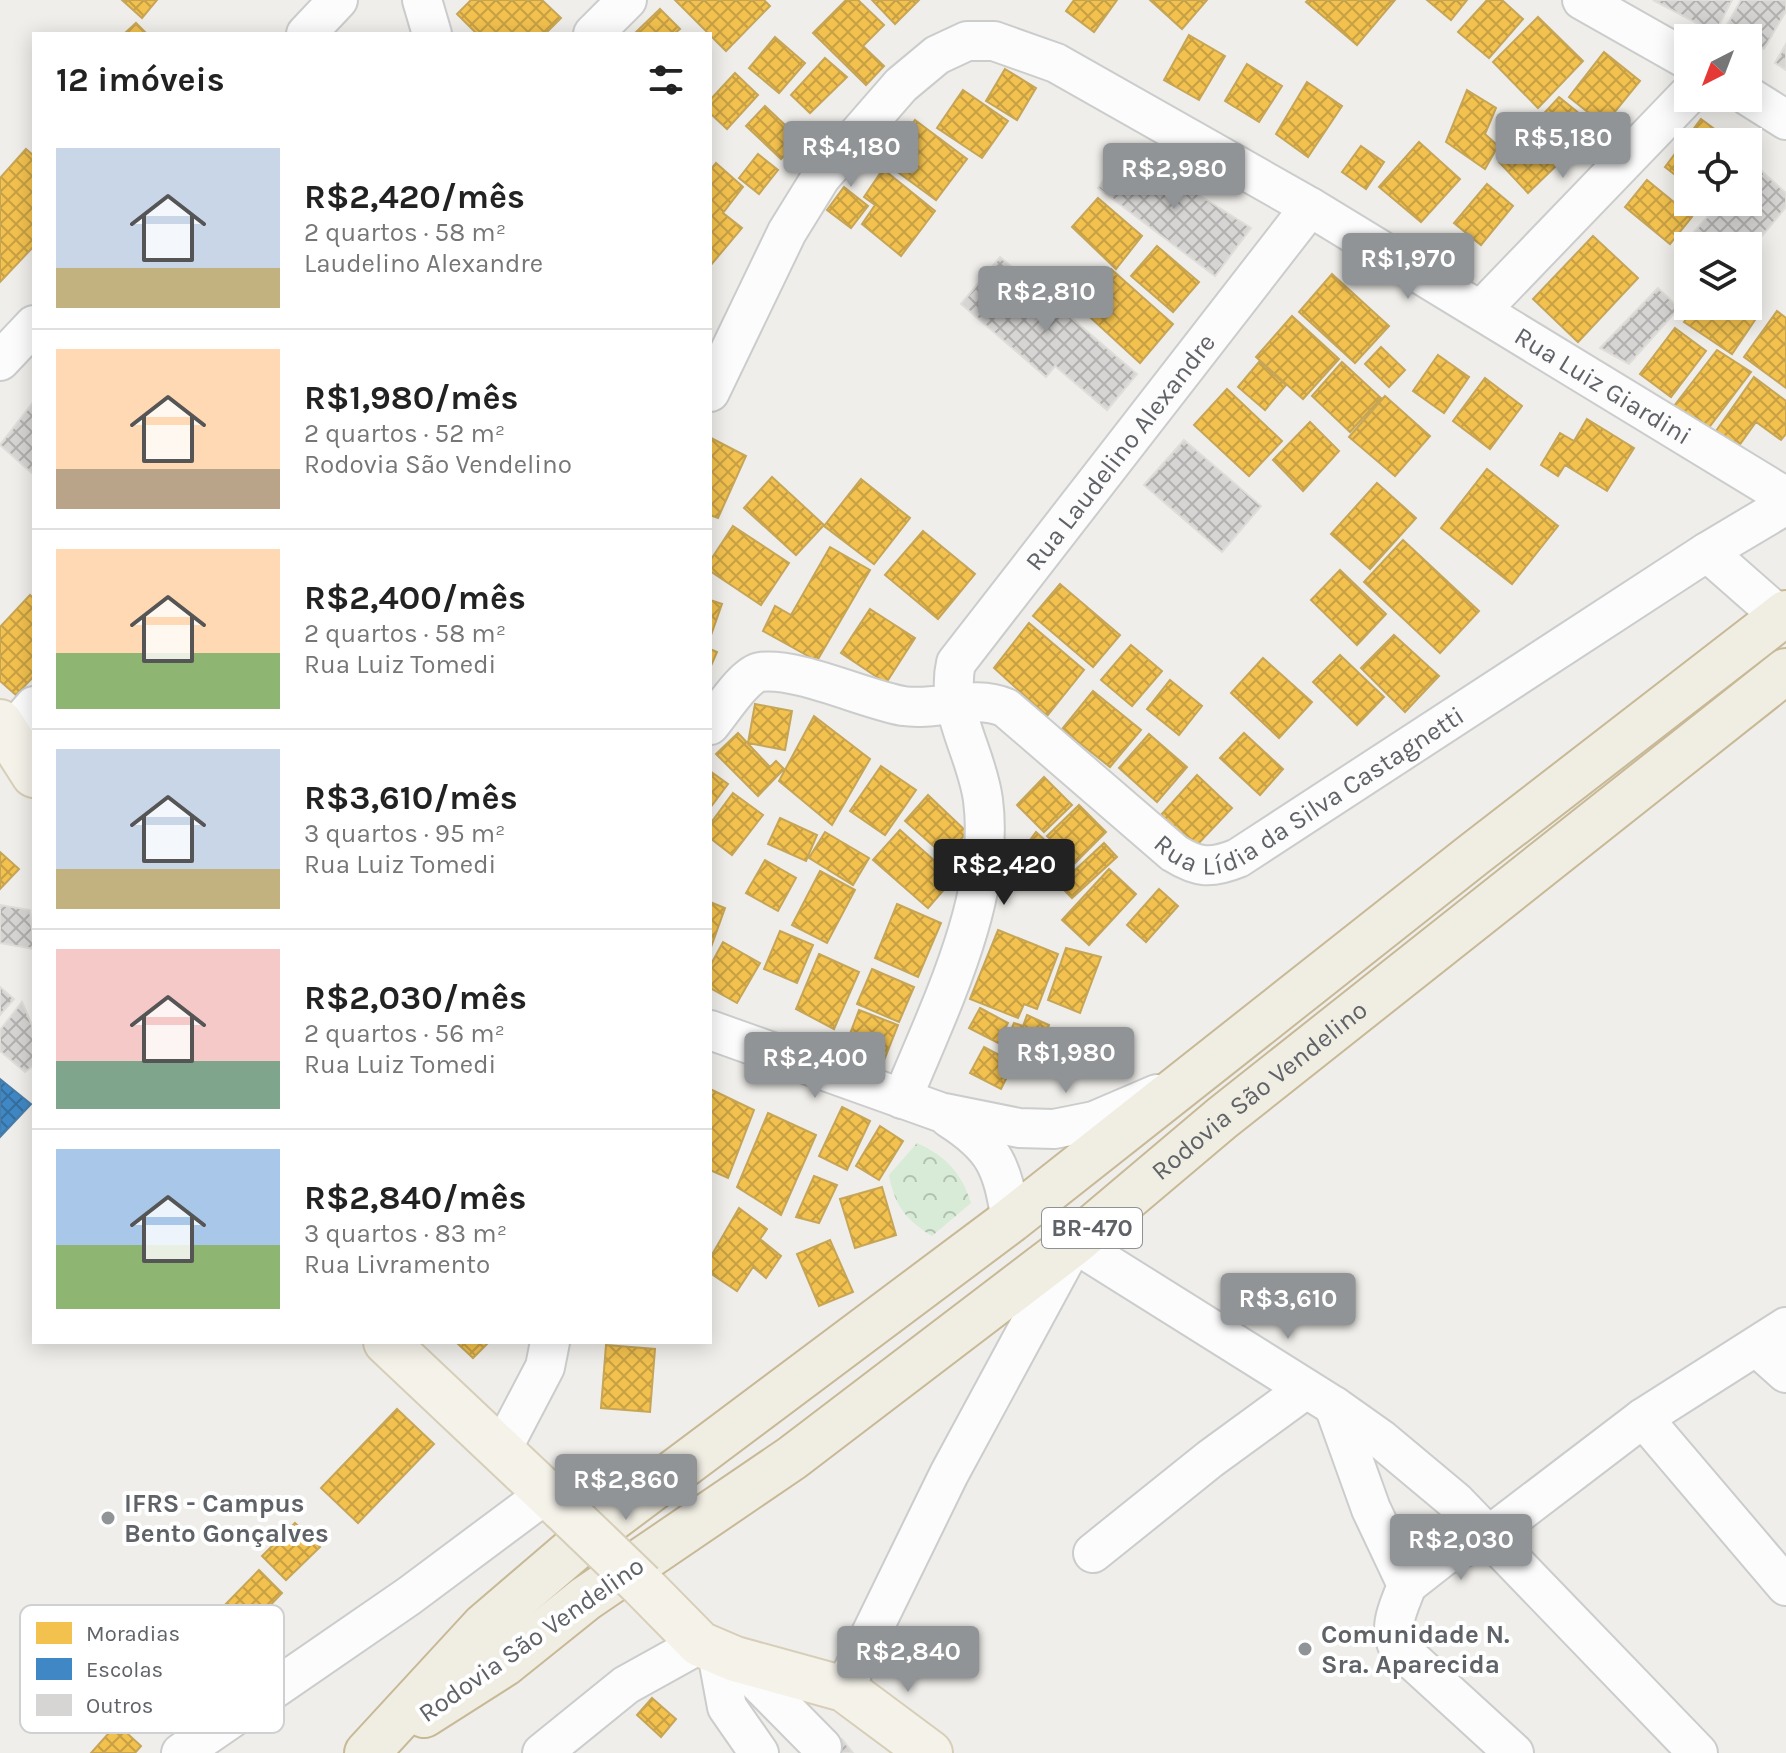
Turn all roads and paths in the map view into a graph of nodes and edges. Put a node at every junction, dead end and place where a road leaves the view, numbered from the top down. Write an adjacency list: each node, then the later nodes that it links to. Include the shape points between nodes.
1 (338, 0): 5 (street)
2 (422, 0): 6 (street)
3 (627, 0): 7 (street)
4 (1582, 0): 8 (street)
5 (308, 32)
6 (431, 32)
7 (595, 32)
8 (1674, 52)
9 (1762, 105): 11 (street)
10 (1674, 110): 13 (street)
11 (1786, 120)
12 (1310, 207): 13 (street, Rua Luiz Giardini); 16 (street, Rua Luiz Giardini, via 1056,63 994,41 967,41 937,55 901,85 821,177 787,232); 22 (street, Rua Laudelino Alexandre, via 964,650 954,672)
13 (1482, 309): 17 (street, Rua Luiz Giardini)
14 (32, 327): 15 (street)
15 (0, 361)
16 (712, 388)
17 (1786, 497)
18 (1786, 505): 19 (street, Rua Lídia da Silva Castagnetti)
19 (1707, 552): 20 (street); 22 (street, Rua Lídia da Silva Castagnetti, via 1238,858 1218,866 1205,868 1174,853 1006,708 992,702)
20 (1784, 615): 27 (highway, BR-470)
21 (1786, 671): 31 (highway, Rodovia São Vendelino / BR-470, via 1247,1098)
22 (955, 705): 24 (street, Rua Lídia da Silva Castagnetti, via 905,706 761,672 745,682); 28 (street, Rua Laudelino Alexandre, via 983,799 984,841 954,971)
23 (15, 721): 25 (main road)
24 (712, 723)
25 (32, 769)
26 (712, 1031): 28 (street)
27 (1191, 1080): 29 (street, via 1094,1121 1054,1129 1019,1128); 30 (highway, BR-470)
28 (902, 1099): 29 (street)
29 (940, 1112): 30 (street, via 992,1152)
30 (1011, 1220): 49 (highway, BR-470, via 528,1586)
31 (1074, 1243): 36 (street); 46 (street, via 949,1474); 49 (highway, Rodovia São Vendelino / BR-470, via 792,1458 585,1599 504,1664)
32 (1771, 1337): 35 (street); 37 (street)
33 (388, 1344): 38 (main road)
34 (550, 1344): 38 (street, via 529,1403)
35 (1786, 1373)
36 (1320, 1397): 40 (street, via 1455,1501); 41 (street, via 1210,1459); 42 (street)
37 (1643, 1418): 40 (street); 43 (street)
38 (501, 1451): 39 (main road)
39 (555, 1501): 44 (main road, bridge); 45 (street)
40 (1487, 1537): 42 (street, via 1444,1556); 55 (street)
41 (1093, 1553)
42 (1407, 1585): 54 (street, via 1394,1620 1398,1647)
43 (1786, 1586)
44 (718, 1652): 46 (main road); 48 (street); 51 (street, via 626,1685); 52 (street, via 727,1707)
45 (284, 1682)
46 (844, 1689): 53 (main road)
47 (210, 1733): 50 (street)
48 (822, 1747)
49 (369, 1751)
50 (181, 1753)
51 (542, 1753)
52 (759, 1753)
53 (930, 1753)
54 (1514, 1753)
55 (1698, 1753)

